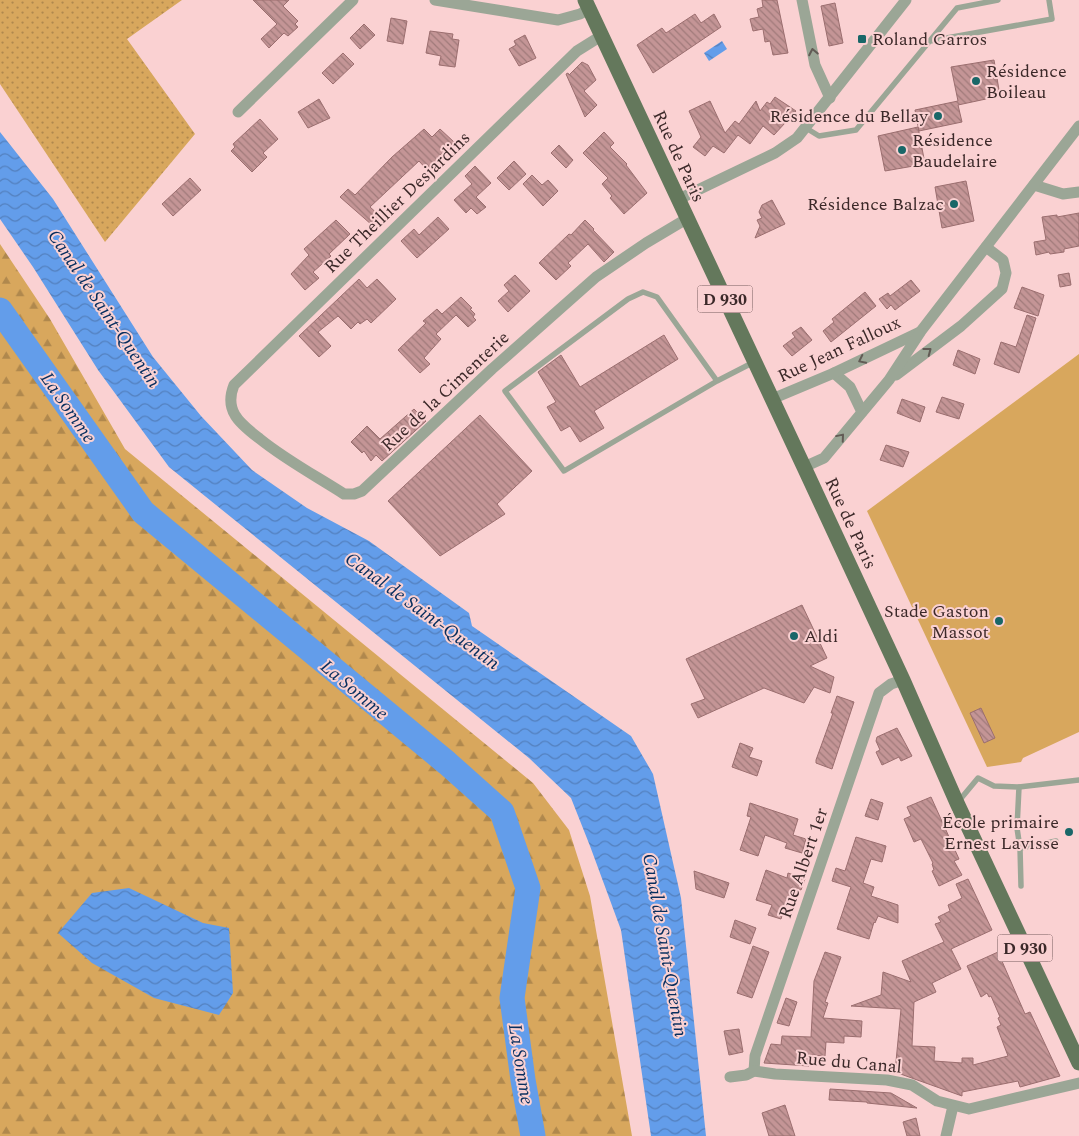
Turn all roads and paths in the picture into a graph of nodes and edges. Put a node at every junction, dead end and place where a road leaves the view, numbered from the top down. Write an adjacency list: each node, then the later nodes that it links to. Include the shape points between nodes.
1 (353, 0): 11 (street)
2 (434, 0): 7 (street, via 558,20 580,14)
3 (802, 0): 10 (street, one-way to 3, via 815,65)
4 (906, 0): 10 (street)
5 (998, 0): 9 (lane, via 957,8)
6 (1049, 0): 9 (lane, via 1052,19)
7 (587, 5): 8 (main road, Rue de Paris / D 930)
8 (601, 36): 16 (main road, Rue de Paris / D 930); 25 (street, Rue Theillier Desjardins, via 577,51 234,385)
9 (930, 41): 13 (lane, via 856,130 819,136)
10 (830, 98): 13 (street)
11 (238, 112)
12 (1079, 126): 14 (street, Rue Jean Falloux)
13 (806, 128): 16 (street, via 776,153)
14 (1034, 185): 15 (street, via 1063,194); 18 (street, Rue Jean Falloux)
15 (1079, 192)
16 (679, 199): 17 (main road, Rue de Paris / D 930)
17 (688, 218): 20 (main road, Rue de Paris / D 930); 25 (street, Rue de la Cimenterie, via 596,277 362,491 344,494 275,451 235,415)
18 (986, 247): 19 (street, Rue Jean Falloux); 22 (street, Rue Jean Falloux, one-way to 18, via 961,326 1002,289 1006,273 1003,260)
19 (921, 331): 21 (street, Rue Jean Falloux, one-way to 21); 22 (street, Rue Jean Falloux)
20 (754, 362): 23 (lane); 24 (main road, Rue de Paris / D 930)
21 (834, 373): 24 (street, Rue Jean Falloux); 26 (street, via 850,388)
22 (889, 380): 26 (street, Rue Jean Falloux)
23 (717, 381): 23 (lane, via 657,297 643,292 628,299 505,391 564,471)
24 (772, 399): 27 (main road, Rue de Paris / D 930)
25 (230, 402)
26 (862, 412): 27 (street, Rue Jean Falloux, one-way to 26, via 824,458)
27 (804, 467): 28 (main road, Rue de Paris / D 930)
28 (903, 680): 31 (main road, Rue de Paris / D 930); 36 (street, Rue Albert 1er, via 879,693 755,1056)
29 (1079, 780): 30 (lane)
30 (1019, 787): 31 (lane, via 994,786 978,778); 33 (lane, via 1017,828)
31 (958, 803): 35 (main road, Rue de Paris / D 930)
32 (1056, 841): 33 (lane)
33 (1020, 848): 34 (lane)
34 (1021, 886)
35 (1079, 1063)
36 (754, 1072): 37 (street, Rue du Canal); 39 (street, Rue du Canal, via 887,1080 912,1085 937,1101)
37 (730, 1077)
38 (1079, 1083): 39 (street, Rue du Canal, via 969,1109)
39 (953, 1106): 40 (street)
40 (946, 1136)

